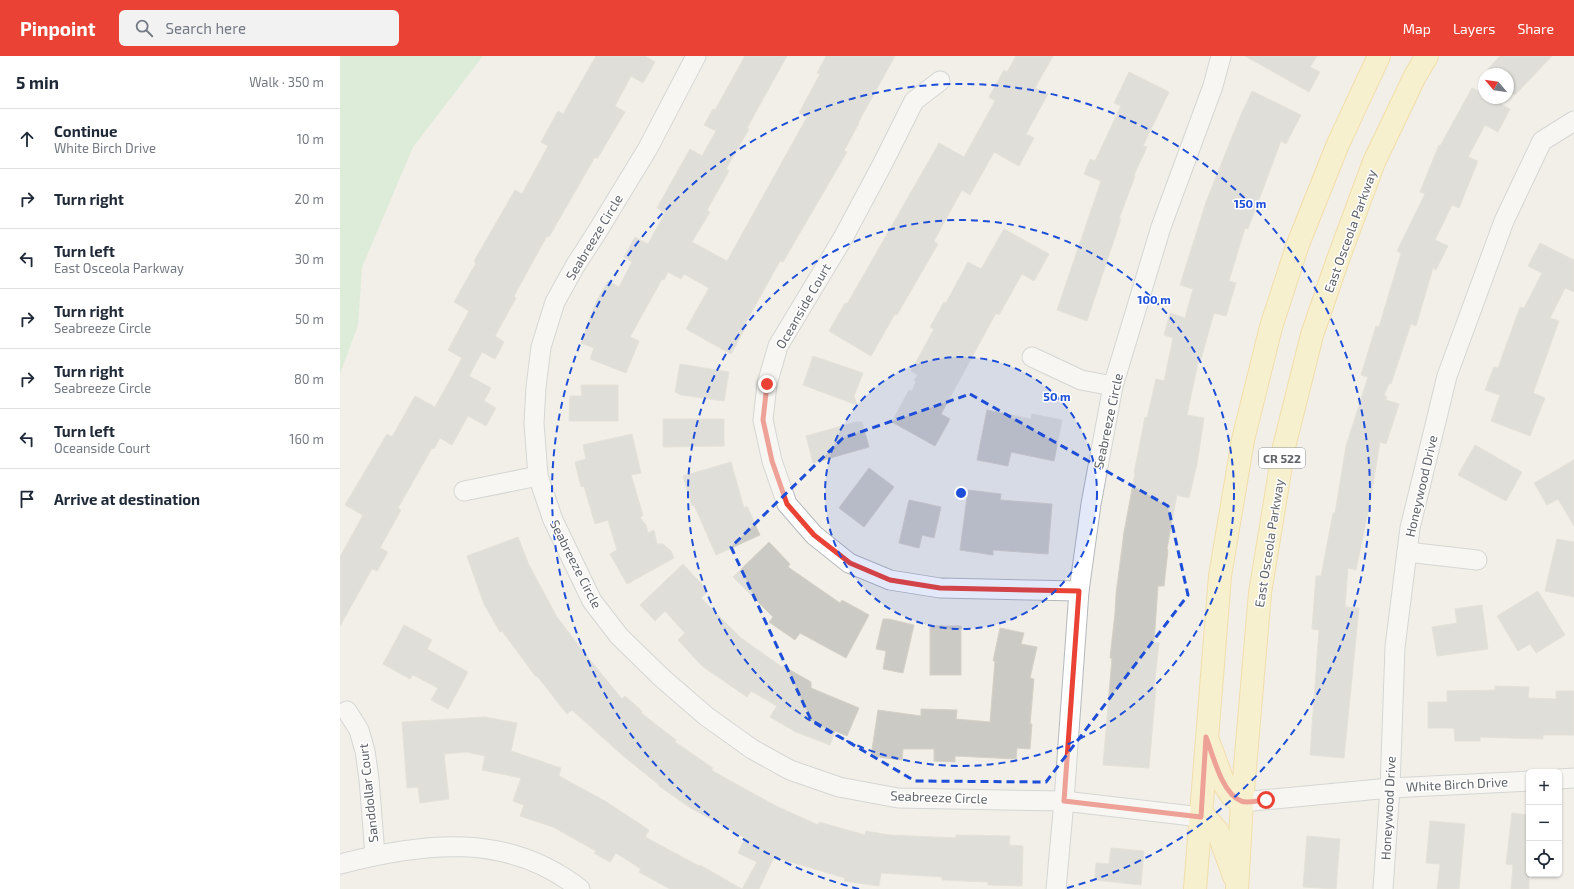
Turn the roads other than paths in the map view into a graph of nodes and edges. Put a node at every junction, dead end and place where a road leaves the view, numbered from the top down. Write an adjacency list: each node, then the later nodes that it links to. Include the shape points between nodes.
1 (696, 56): 9 (street, Seabreeze Circle, via 648,148 555,302 541,347 536,387 534,424)
2 (1221, 56): 8 (street, Seabreeze Circle, via 1213,86 1161,227)
3 (1380, 56): 15 (main road, CR 522, via 1338,144 1298,244 1271,327 1243,440 1220,576)
4 (1427, 56): 21 (main road, East Osceola Parkway / CR 522, via 1374,162 1337,262 1312,335 1284,447 1260,593)
5 (940, 81): 13 (street, Oceanside Court, via 914,101 843,238 778,346 767,384 763,420 772,461 787,504 814,535 850,563 890,580 940,588)
6 (1574, 121): 11 (street, Honeywood Drive, via 1542,140 1504,221 1447,376 1410,528)
7 (1032, 357): 8 (street, via 1081,380)
8 (1113, 386): 13 (street, Seabreeze Circle, via 1091,504)
9 (538, 476): 10 (street); 20 (street, Seabreeze Circle, via 552,520 571,559 592,600 619,636 673,688 752,749 790,770 840,787 890,796)
10 (464, 491)
11 (1407, 552): 12 (street); 19 (street, Honeywood Drive, via 1395,647)
12 (1477, 560)
13 (1079, 591): 20 (street, Seabreeze Circle)
14 (347, 711): 23 (street, Sanddollar Court, via 359,730 365,751)
15 (1206, 737): 21 (main road, via 1224,784 1232,796); 22 (main road, CR 522)
16 (1574, 778): 17 (street)
17 (1562, 779)
18 (1526, 781): 19 (street, White Birch Drive)
19 (1390, 788): 21 (street, White Birch Drive); 29 (street, Honeywood Drive)
20 (1064, 801): 22 (street, Seabreeze Circle); 27 (street)
21 (1242, 802): 25 (main road, East Osceola Parkway / CR 522)
22 (1201, 817): 25 (main road, via 1208,818 1218,832); 28 (main road, CR 522)
23 (374, 855): 24 (street); 26 (street, via 420,848 478,847 513,854 537,863)
24 (340, 864)
25 (1237, 887)
26 (580, 889)
27 (1056, 889)
28 (1195, 889)
29 (1383, 889)

